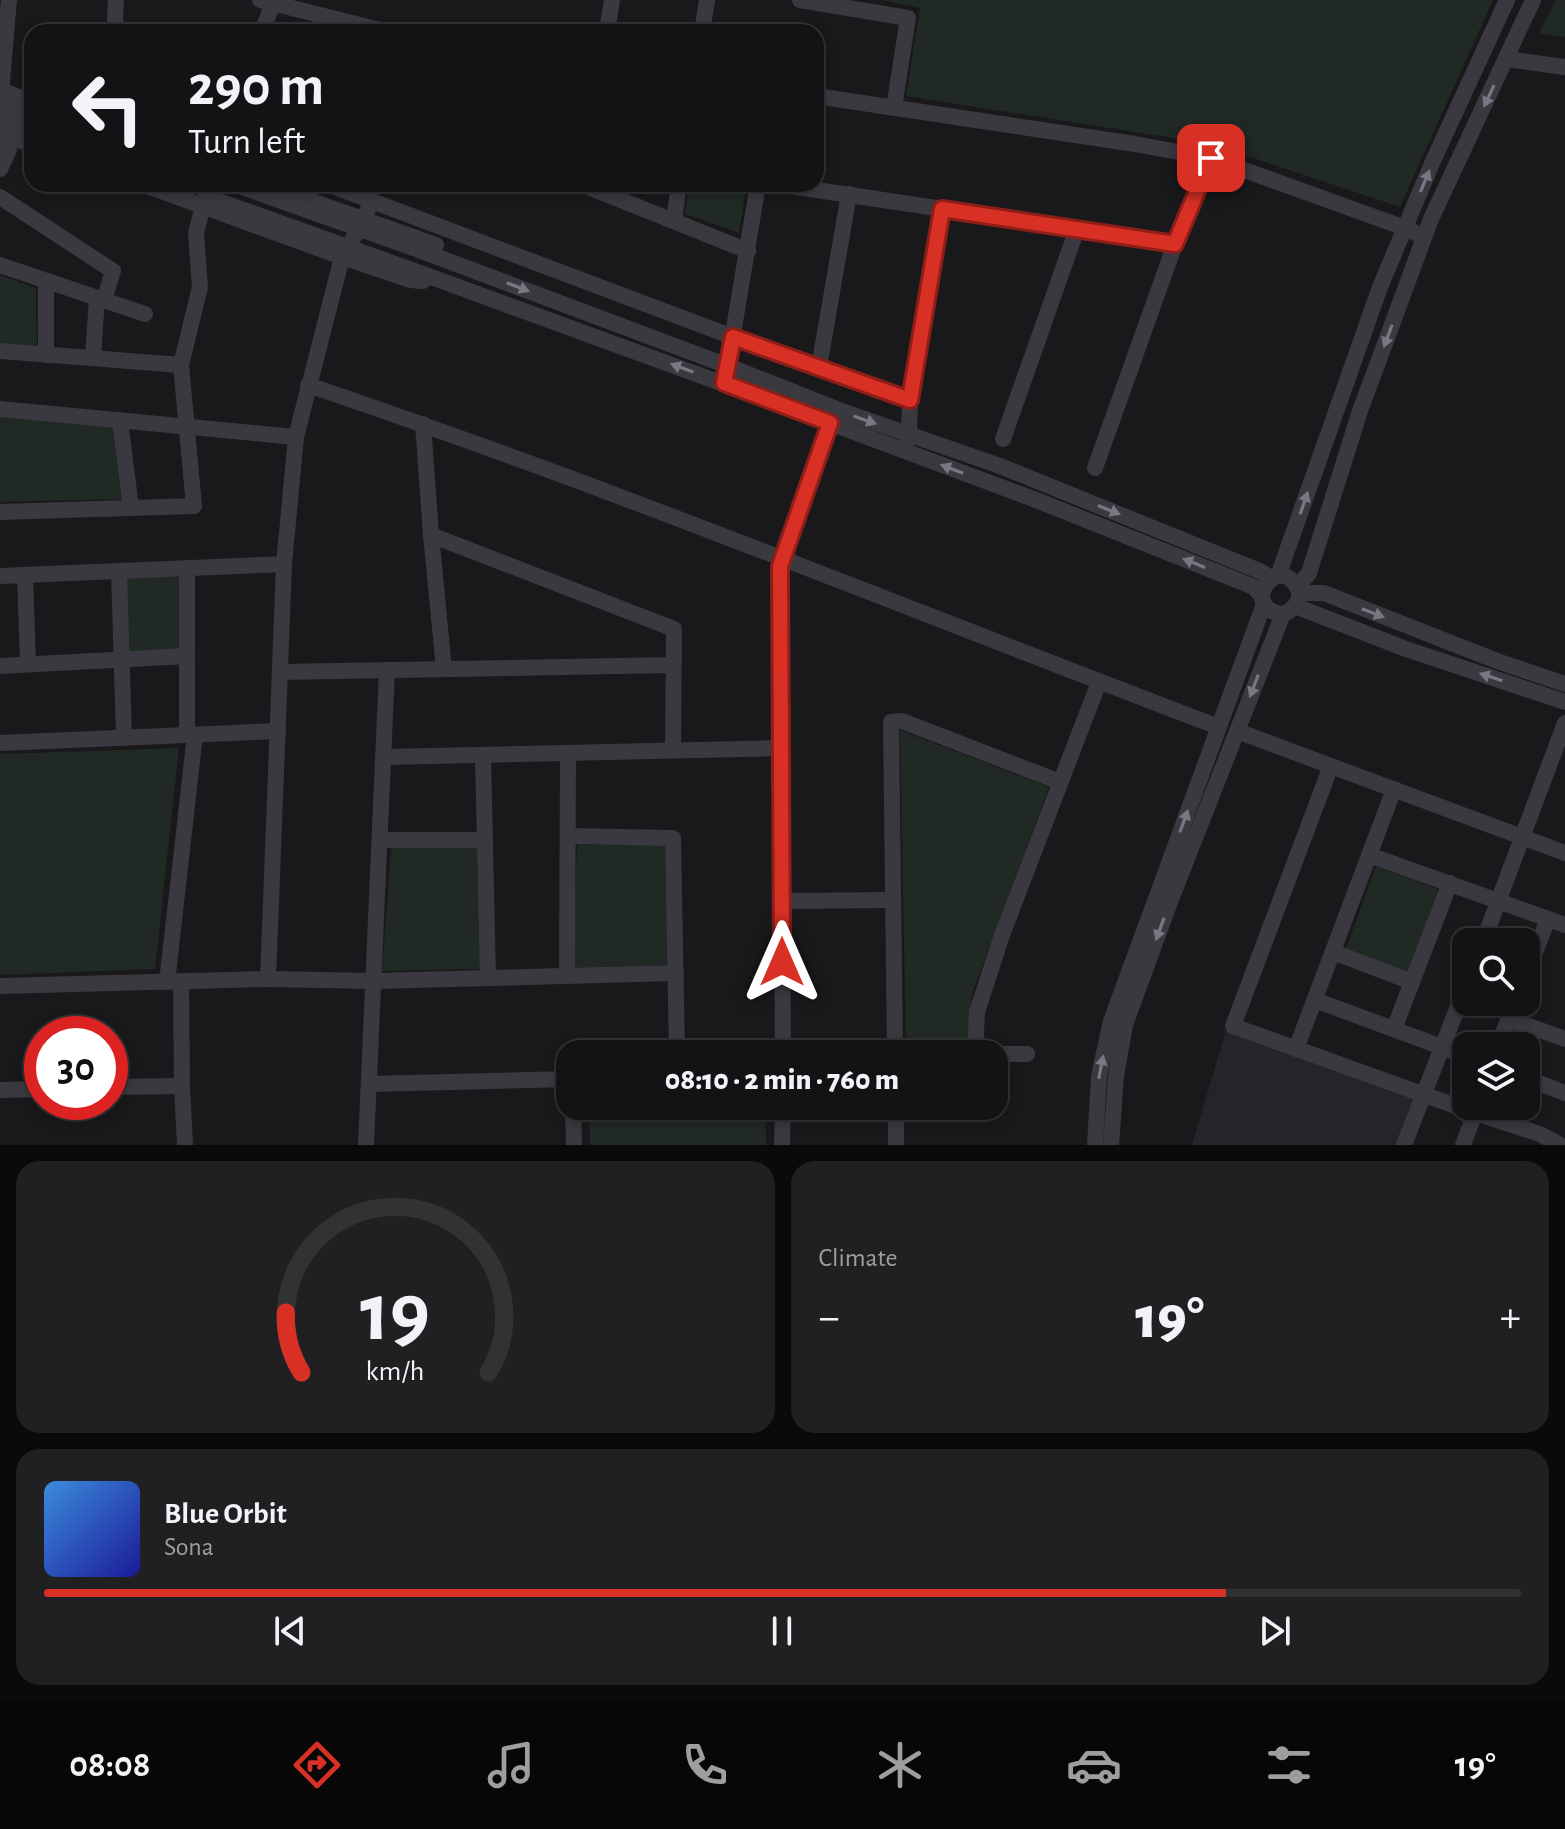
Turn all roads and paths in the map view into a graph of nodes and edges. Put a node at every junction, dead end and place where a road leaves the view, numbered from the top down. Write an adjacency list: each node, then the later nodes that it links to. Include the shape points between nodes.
1 (9, 0): 18 (street)
2 (116, 0): 11 (street)
3 (334, 0): 10 (street)
4 (612, 0): 14 (street)
5 (707, 0): 15 (street)
6 (800, 0): 21 (street, via 908,18)
7 (1507, 0): 46 (street, one-way to 7)
8 (1533, 0): 16 (street)
9 (267, 2): 10 (street); 12 (street)
10 (331, 19): 13 (street)
11 (117, 24)
12 (263, 24)
13 (345, 24)
14 (608, 24)
15 (703, 24)
16 (1506, 59): 17 (street); 48 (street, one-way to 48)
17 (1565, 67)
18 (0, 97): 20 (street); 22 (street)
19 (824, 97): 21 (street)
20 (24, 101)
21 (894, 108): 28 (street)
22 (24, 110)
23 (0, 119): 24 (street)
24 (24, 128)
25 (0, 133): 26 (street)
26 (24, 142)
27 (0, 143): 29 (street, via 9,150)
28 (1211, 158): 46 (street); 49 (street)
29 (0, 169)
30 (824, 191): 39 (street)
31 (164, 192): 42 (street)
32 (194, 192): 55 (street, bridge)
33 (256, 192): 53 (street, bridge)
34 (286, 192): 44 (street)
35 (348, 192): 41 (street)
36 (603, 192): 45 (street)
37 (678, 192): 45 (street)
38 (757, 192): 50 (street)
39 (849, 194): 43 (street); 64 (street)
40 (0, 197): 56 (street, via 113,271)
41 (371, 201): 44 (street); 58 (street)
42 (203, 206): 51 (street); 62 (street, via 196,233 200,287)
43 (942, 209): 47 (street); 67 (street)
44 (364, 220): 51 (street); 53 (street, via 452,251)
45 (674, 221): 50 (street)
46 (1405, 228): 48 (street); 86 (street, one-way to 46)
47 (1077, 229): 49 (street); 74 (street)
48 (1424, 237): 87 (street, one-way to 87, via 1360,411 1309,573)
49 (1175, 244): 76 (street)
50 (748, 251): 58 (street)
51 (342, 257): 55 (street, via 410,280); 66 (street)
52 (0, 265): 54 (street)
53 (467, 268): 63 (street, one-way to 63)
54 (46, 281): 56 (street); 60 (street)
55 (448, 283): 65 (street, one-way to 55)
56 (101, 299): 57 (street); 61 (street)
57 (145, 314)
58 (733, 337): 63 (street); 64 (street)
59 (0, 351): 60 (street)
60 (46, 355): 61 (street)
61 (93, 358): 62 (street)
62 (181, 365): 72 (street)
63 (728, 366): 65 (street); 75 (street, one-way to 75)
64 (819, 367): 67 (street)
65 (724, 383): 70 (street)
66 (308, 385): 71 (street); 73 (street)
67 (910, 400): 75 (street)
68 (0, 409): 69 (street)
69 (120, 420): 72 (street); 77 (street)
70 (830, 423): 75 (street); 80 (street)
71 (423, 424): 79 (street); 80 (street)
72 (188, 427): 73 (street); 77 (street, via 194,506)
73 (296, 437): 81 (street)
74 (1003, 439)
75 (906, 443): 86 (street, one-way to 86, via 1000,466); 88 (street, one-way to 75, via 1254,587)
76 (1095, 468)
77 (131, 508): 78 (street)
78 (0, 512)
79 (431, 535): 92 (street, via 674,629); 94 (street)
80 (783, 558): 97 (street); 107 (street)
81 (284, 564): 82 (street); 96 (street)
82 (187, 568): 83 (street); 89 (street)
83 (119, 571): 84 (street); 90 (street)
84 (25, 575): 85 (street); 91 (street)
85 (0, 576)
86 (1275, 578): 87 (street, via 1292,580); 88 (street, via 1264,587)
87 (1294, 600): 88 (street, via 1269,610); 98 (street, one-way to 98, via 1324,593); 99 (street, one-way to 87, via 1406,649); 103 (street, one-way to 103)
88 (1263, 601): 101 (street)
89 (187, 656): 90 (street); 104 (street)
90 (121, 659): 91 (street); 105 (street)
91 (28, 664): 93 (street)
92 (673, 665): 94 (street); 108 (street)
93 (0, 666)
94 (444, 669): 95 (street)
95 (387, 670): 96 (street); 111 (street)
96 (280, 672): 102 (street)
97 (1099, 682): 101 (street); 113 (street)
98 (1565, 684)
99 (1565, 702)
100 (1565, 723): 116 (street)
101 (1219, 727): 163 (street, one-way to 101, via 1111,1021)
102 (278, 731): 104 (street); 133 (street)
103 (1237, 731): 112 (street); 164 (street, one-way to 164, via 1125,1025)
104 (191, 735): 105 (street); 135 (street)
105 (124, 738): 106 (street)
106 (0, 743)
107 (781, 748): 108 (street); 123 (street)
108 (673, 750): 109 (street)
109 (568, 753): 110 (street); 115 (street)
110 (483, 755): 111 (street); 118 (street)
111 (384, 757): 117 (street)
112 (1331, 766): 114 (street); 150 (street, via 1233,1026)
113 (1060, 782): 122 (street, via 902,721 891,722); 148 (street, via 1002,935 977,1012)
114 (1394, 789): 116 (street); 120 (street)
115 (568, 836): 130 (street, via 673,838); 131 (street)
116 (1522, 836): 119 (street); 124 (street)
117 (380, 840): 118 (street); 134 (street)
118 (485, 840): 132 (street)
119 (1565, 853)
120 (1369, 855): 121 (street); 129 (street)
121 (1450, 883): 124 (street); 136 (street)
122 (893, 900): 123 (street); 147 (street)
123 (782, 901): 146 (street)
124 (1498, 901): 125 (street); 127 (street)
125 (1548, 919): 126 (street); 128 (street)
126 (1565, 925)
127 (1488, 928)
128 (1540, 939)
129 (1333, 952): 136 (street); 138 (street)
130 (676, 973): 131 (street); 145 (street)
131 (567, 976): 132 (street)
132 (488, 978): 134 (street)
133 (268, 979): 134 (street); 135 (street)
134 (374, 981): 156 (street)
135 (174, 982): 137 (street); 157 (street)
136 (1412, 982): 142 (street)
137 (0, 986)
138 (1315, 1000): 142 (street); 150 (street)
139 (1455, 1016): 149 (street)
140 (1510, 1016): 141 (street)
141 (1509, 1019): 143 (street); 144 (street)
142 (1394, 1029): 149 (street)
143 (1504, 1032)
144 (1565, 1039)
145 (677, 1040)
146 (783, 1040)
147 (895, 1040)
148 (976, 1040)
149 (1443, 1047): 151 (street); 162 (street)
150 (1296, 1049): 162 (street)
151 (1452, 1051)
152 (1008, 1054): 153 (street)
153 (1027, 1054)
154 (556, 1079): 156 (street)
155 (1540, 1083): 161 (street)
156 (369, 1084): 172 (street)
157 (182, 1086): 158 (street); 171 (street)
158 (128, 1087)
159 (24, 1089): 160 (street)
160 (0, 1090)
161 (1565, 1093)
162 (1424, 1095): 165 (street); 178 (street)
163 (1097, 1097): 164 (street); 176 (street)
164 (1115, 1098): 177 (street)
165 (1452, 1105)
166 (573, 1120): 173 (street)
167 (783, 1120): 174 (street)
168 (896, 1120): 175 (street)
169 (1472, 1120): 179 (street)
170 (1497, 1120): 180 (street)
171 (185, 1145)
172 (366, 1145)
173 (574, 1145)
174 (782, 1145)
175 (896, 1145)
176 (1095, 1145)
177 (1111, 1145)
178 (1404, 1145)
179 (1463, 1145)
180 (1560, 1145)

